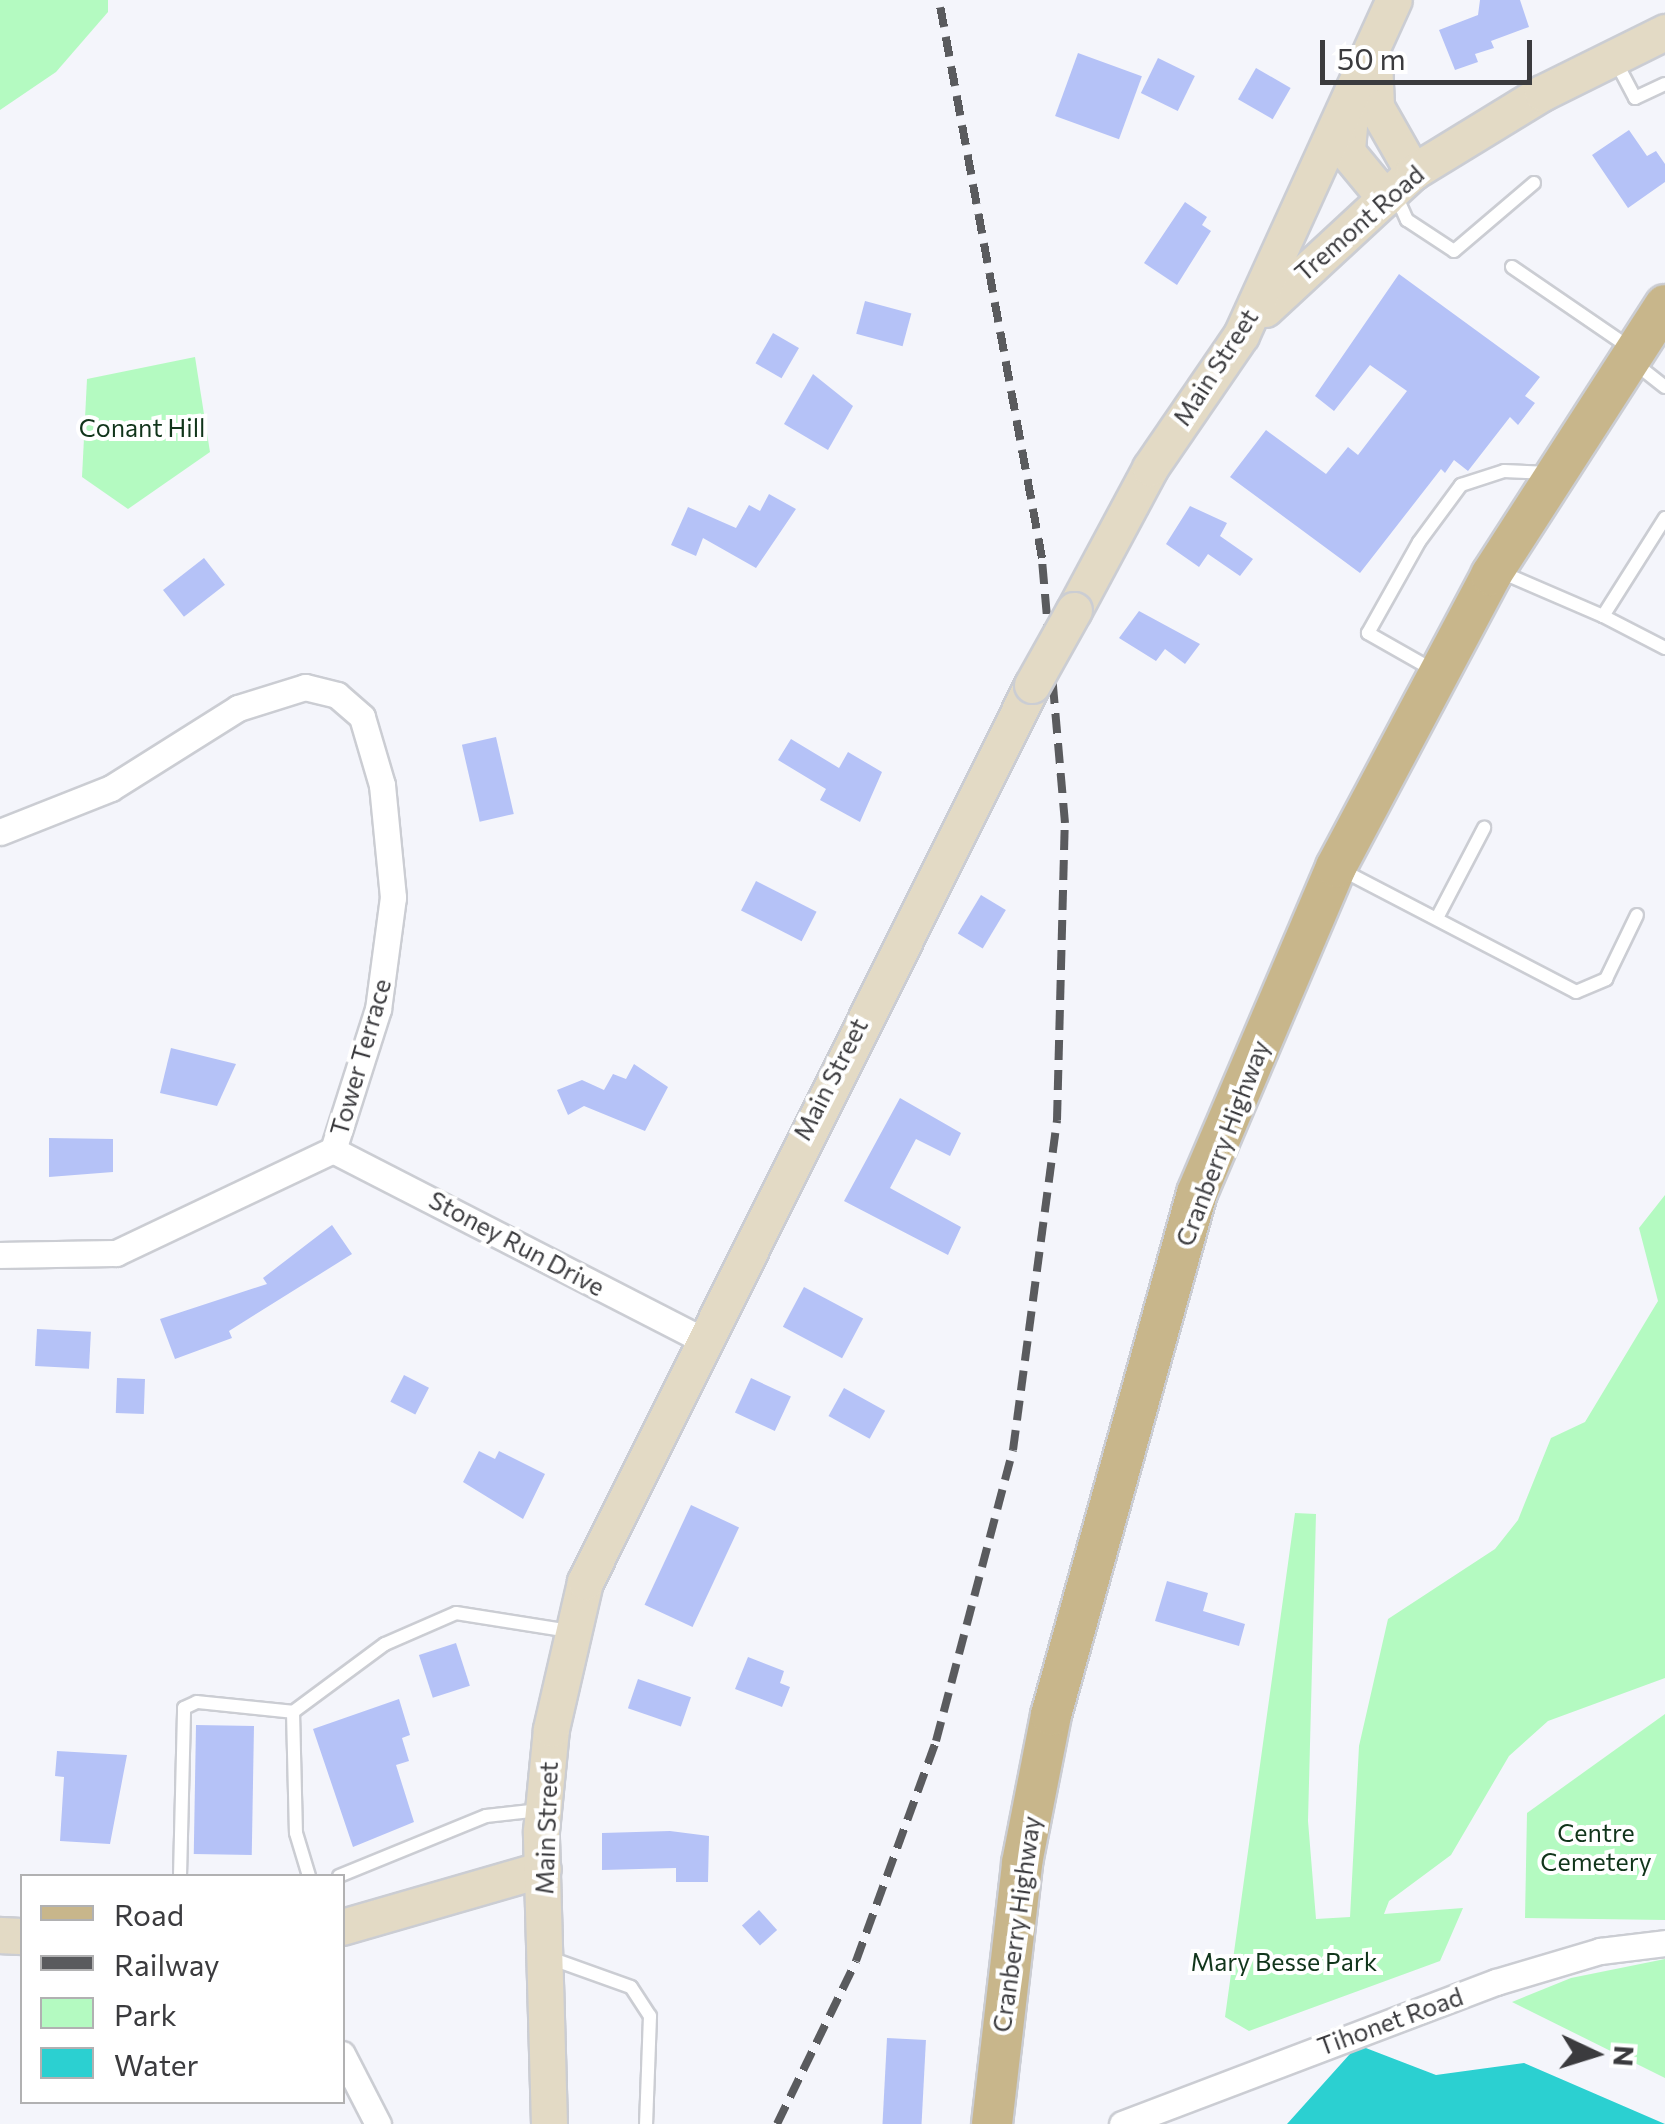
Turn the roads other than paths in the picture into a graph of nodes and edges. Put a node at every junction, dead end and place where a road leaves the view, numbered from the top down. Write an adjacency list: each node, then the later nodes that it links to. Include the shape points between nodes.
1 (1394, 0): 3 (main road, Main Street)
2 (1660, 36): 4 (main road, Tremont Road)
3 (1374, 50): 6 (main road, Main Street); 8 (main road, Main Street, via 1376,107)
4 (1614, 57): 5 (lane, via 1635,98); 8 (main road, Tremont Road)
5 (1665, 84)
6 (1350, 104): 8 (main road, Main Street, via 1347,152); 11 (main road, Main Street)
7 (1534, 182): 8 (lane, via 1454,250 1407,220)
8 (1397, 187): 11 (main road, Tremont Road)
9 (1512, 268): 12 (lane)
10 (1665, 305): 12 (main road, Cranberry Highway)
11 (1240, 335): 27 (main road, Main Street, bridge, via 1150,468 1032,685)
12 (1633, 355): 13 (lane); 14 (main road, Cranberry Highway)
13 (1665, 386)
14 (1556, 474): 16 (main road, Cranberry Highway); 19 (lane, via 1504,471 1462,485 1419,542 1368,633)
15 (1665, 518): 17 (lane)
16 (1495, 569): 17 (lane); 19 (main road, Cranberry Highway)
17 (1603, 616): 18 (lane)
18 (1665, 648)
19 (1439, 674): 22 (main road, Cranberry Highway)
20 (1484, 828): 24 (lane)
21 (0, 832): 25 (street, Tower Terrace, via 110,788 271,693 305,687 338,695 362,717 382,784 390,936 370,1037)
22 (1336, 867): 24 (lane); 42 (main road, Cranberry Highway, via 1197,1193 1091,1552 1028,1830)
23 (1637, 915): 24 (lane, via 1606,979 1576,992)
24 (1437, 918)
25 (333, 1150): 26 (street, Tower Terrace, via 116,1254); 27 (street, Stoney Run Drive)
26 (0, 1255)
27 (701, 1339): 28 (main road, Main Street, via 584,1582)
28 (571, 1631): 29 (lane, via 456,1613 385,1644); 30 (main road, Main Street)
29 (294, 1712): 32 (lane, via 197,1702 184,1708); 33 (lane, via 296,1834)
30 (543, 1810): 31 (main road, Main Street); 34 (lane, via 486,1816)
31 (542, 1869): 35 (main road); 37 (main road, Main Street)
32 (180, 1874)
33 (308, 1874)
34 (344, 1874)
35 (345, 1925)
36 (1665, 1943): 43 (street, Tihonet Road, via 1600,1951 1496,1982)
37 (545, 1956): 40 (main road, Main Street); 41 (lane, via 631,1987 650,2016)
38 (345, 2060): 39 (street)
39 (378, 2124)
40 (549, 2124)
41 (646, 2124)
42 (992, 2124)
43 (1122, 2124)

